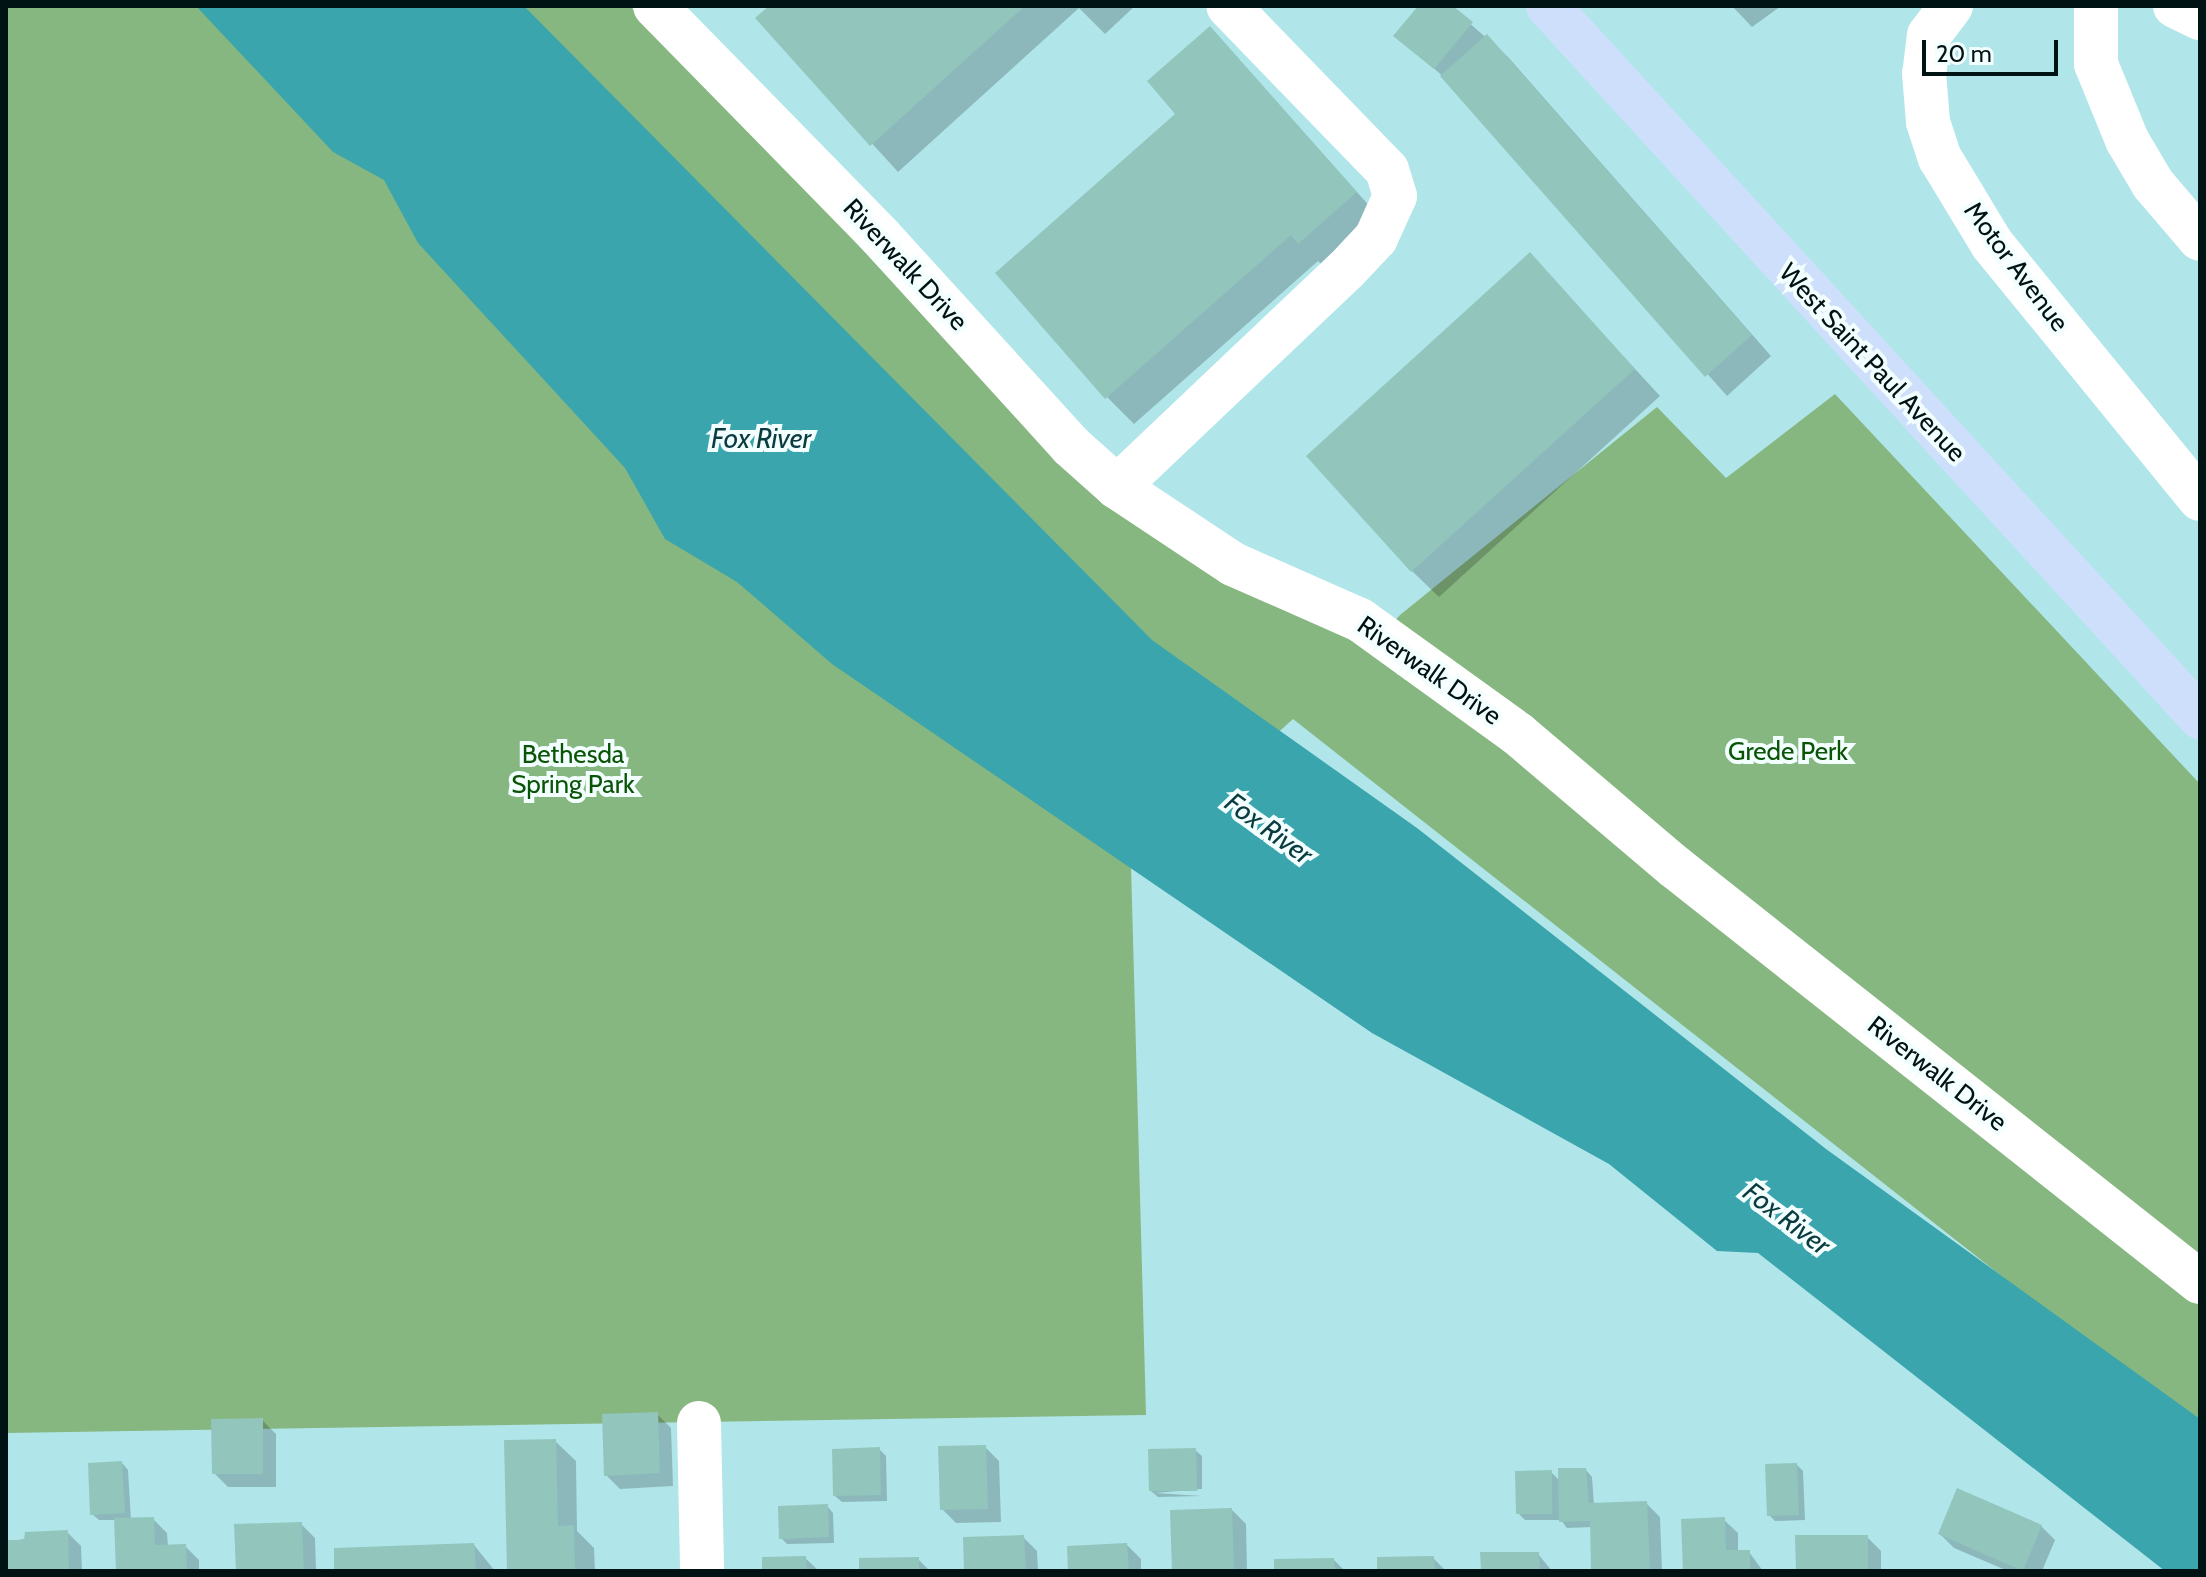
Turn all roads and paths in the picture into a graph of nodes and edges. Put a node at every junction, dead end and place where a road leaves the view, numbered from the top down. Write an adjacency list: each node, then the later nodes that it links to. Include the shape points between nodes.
1 (1228, 6): 9 (street, via 1387,170 1395,196 1376,238 1356,259)
2 (1548, 6): 11 (main road, West Saint Paul Avenue)
3 (1951, 6): 10 (street, Motor Avenue, via 1929,35 1924,73 1928,122 1940,158 1992,244)
4 (2096, 6): 8 (street, via 2096,64 2127,140 2153,184)
5 (2175, 6): 7 (street)
6 (668, 10): 9 (street, Riverwalk Drive, via 1071,446)
7 (2200, 18)
8 (2200, 239)
9 (1117, 487): 12 (street, Riverwalk Drive, via 1233,564 1360,620 1518,734 1675,867)
10 (2200, 499)
11 (2200, 717)
12 (2200, 1282)
13 (699, 1423): 14 (street)
14 (702, 1571)

